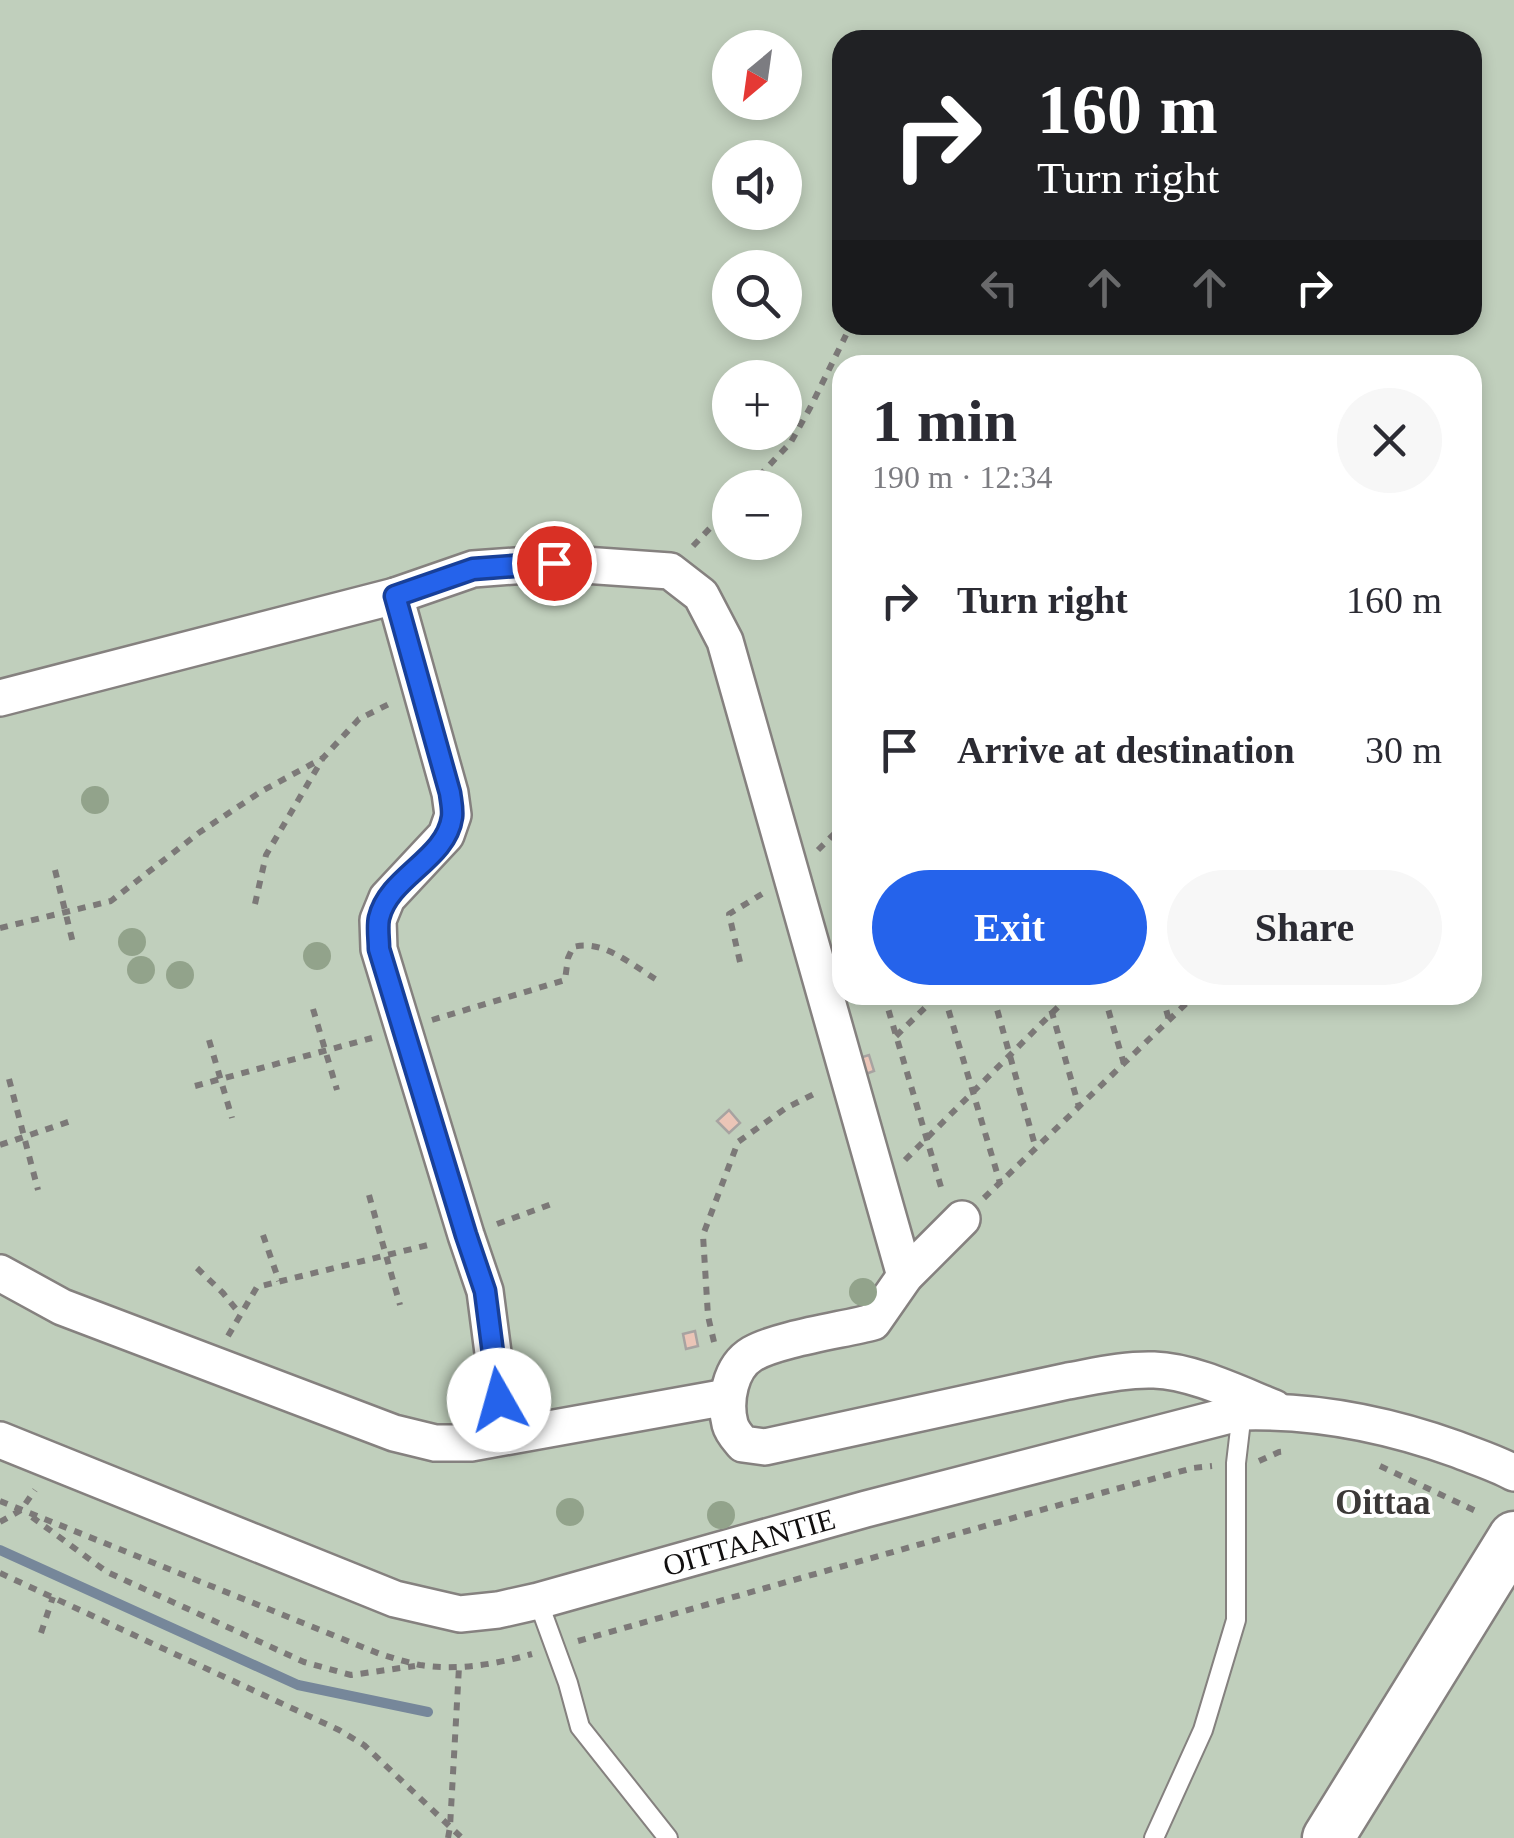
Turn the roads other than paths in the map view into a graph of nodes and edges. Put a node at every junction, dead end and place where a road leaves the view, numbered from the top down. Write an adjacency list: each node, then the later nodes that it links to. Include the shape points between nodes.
1 (395, 596): 2 (street); 5 (street, via 473,569 554,563 670,571 701,595 725,641); 10 (street, via 453,815 446,835 387,898 378,920 379,949 485,1291 499,1400)
2 (0, 698)
3 (962, 1220): 5 (street)
4 (0, 1273): 10 (street, via 62,1306 394,1433 435,1443)
5 (905, 1276): 6 (street, via 873,1322 749,1355)
6 (727, 1397): 7 (street, via 731,1428 743,1444 765,1447 1112,1373 1157,1370 1210,1382); 10 (street)
7 (1280, 1411): 8 (street, OITTAANTIE); 11 (street, OITTAANTIE, via 1421,1436)
8 (1242, 1412): 13 (street, OITTAANTIE); 15 (lane, via 1236,1620 1202,1730)
9 (0, 1440): 13 (street, OITTAANTIE, via 395,1599 460,1614)
10 (490, 1440)
11 (1514, 1474)
12 (1496, 1525): 16 (main road)
13 (538, 1600): 14 (lane, via 580,1727)
14 (668, 1838)
15 (1154, 1838)
16 (1328, 1838)

